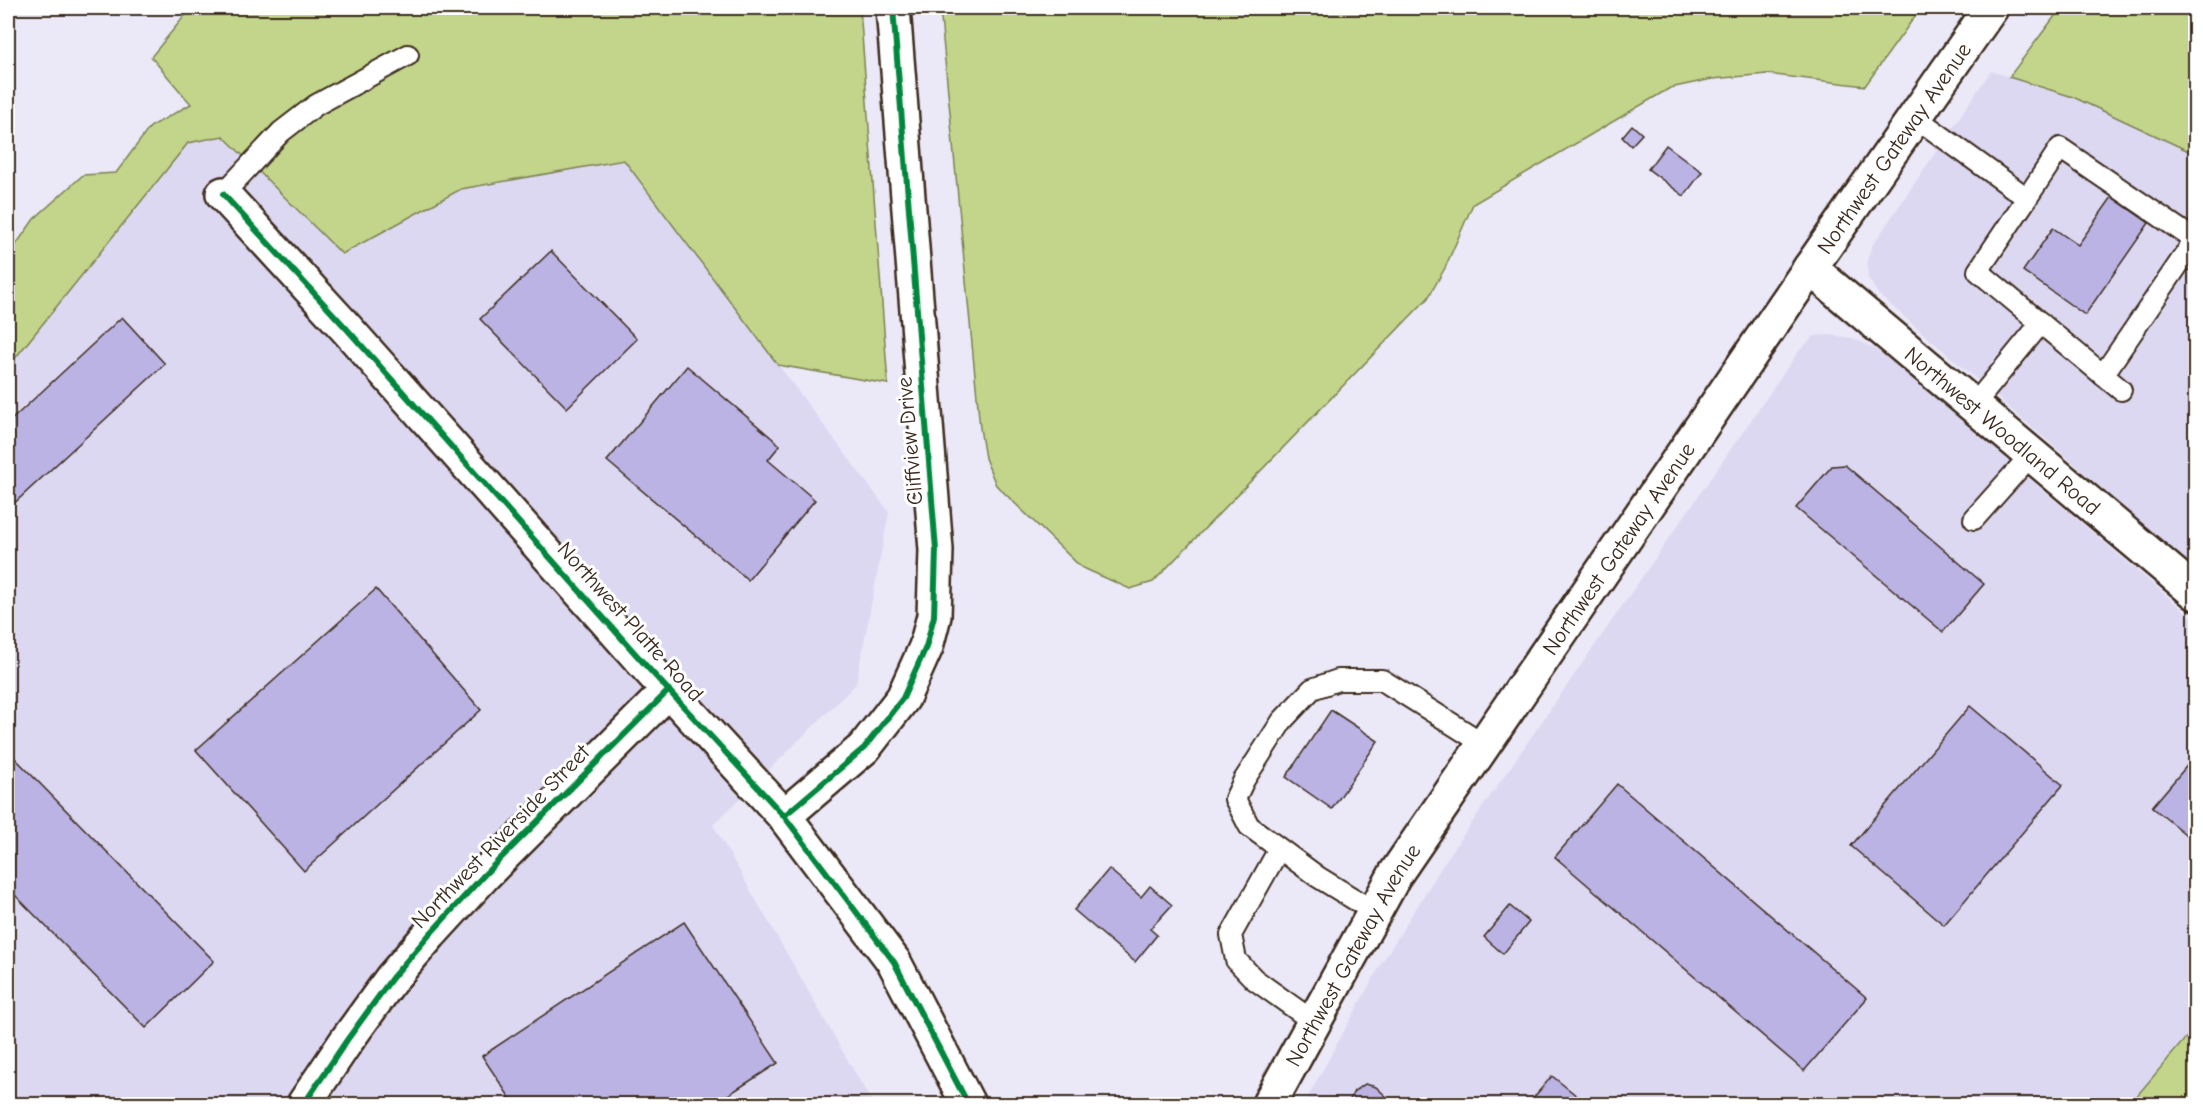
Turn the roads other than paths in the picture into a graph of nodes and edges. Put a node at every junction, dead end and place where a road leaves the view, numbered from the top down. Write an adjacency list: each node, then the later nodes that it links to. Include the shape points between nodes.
1 (892, 8): 17 (street, Cliffview Drive, via 936,550 934,616 926,646 903,698 864,748)
2 (1991, 8): 4 (street, Northwest Gateway Avenue)
3 (408, 55): 5 (lane, via 316,105 281,132)
4 (1915, 117): 6 (lane); 7 (street, Northwest Gateway Avenue)
5 (223, 194): 15 (street, Northwest Platte Road)
6 (2027, 198): 8 (lane, via 1978,271); 9 (lane, via 2060,148 2195,240)
7 (1810, 268): 11 (street, Northwest Woodland Road); 16 (street, Northwest Gateway Avenue)
8 (2041, 323): 9 (lane); 11 (lane)
9 (2103, 375): 10 (lane)
10 (2121, 390)
11 (1973, 406): 12 (street, Northwest Woodland Road)
12 (2031, 455): 13 (lane); 14 (street, Northwest Woodland Road)
13 (1974, 519)
14 (2196, 593)
15 (669, 690): 17 (street, Northwest Platte Road); 21 (street, Northwest Riverside Street, via 430,934 392,978)
16 (1484, 744): 18 (lane, via 1382,680 1338,680 1312,688 1282,721 1235,799 1248,826); 19 (street, Northwest Gateway Avenue, via 1396,873)
17 (784, 816): 22 (street, Northwest Platte Road, via 894,962)
18 (1280, 849): 19 (lane); 20 (lane, via 1231,935 1236,960 1254,979)
19 (1375, 912): 20 (street, Northwest Gateway Avenue)
20 (1314, 1022): 23 (street, Northwest Gateway Avenue)
21 (304, 1104)
22 (968, 1104)
23 (1269, 1104)

